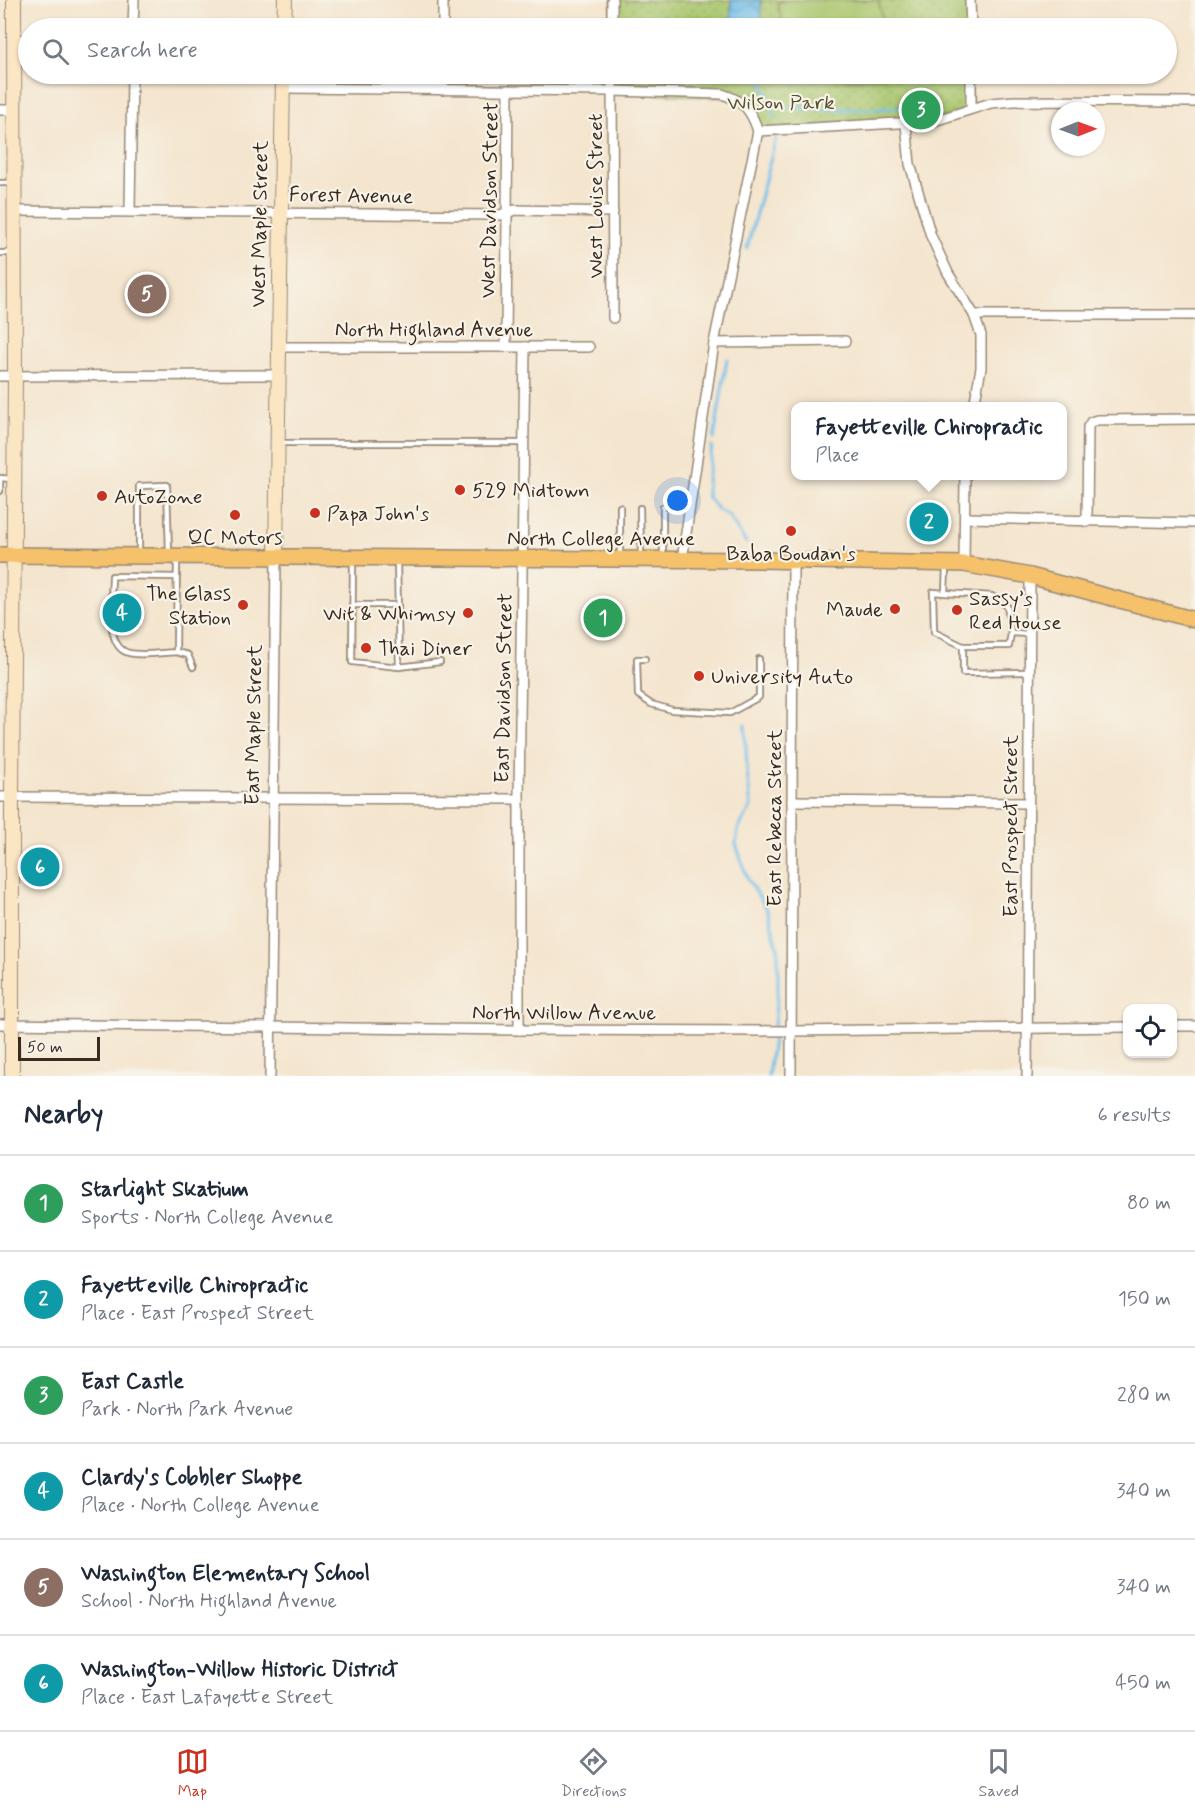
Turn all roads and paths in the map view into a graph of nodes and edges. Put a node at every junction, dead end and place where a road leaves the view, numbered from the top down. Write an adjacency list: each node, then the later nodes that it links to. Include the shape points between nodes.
1 (14, 0): 24 (street)
2 (134, 0): 7 (street)
3 (285, 0): 8 (street)
4 (443, 0): 9 (street)
5 (612, 0): 10 (street)
6 (970, 0): 11 (street)
7 (133, 18)
8 (284, 18)
9 (443, 18)
10 (612, 18)
11 (971, 18)
12 (132, 84): 29 (street)
13 (283, 84): 17 (street, West Maple Street)
14 (442, 84): 18 (street)
15 (612, 84): 20 (street, West Louise Street)
16 (971, 84): 22 (street)
17 (283, 88): 18 (street); 31 (street, West Maple Street)
18 (442, 90): 19 (street)
19 (508, 90): 20 (street); 33 (street, West Davidson Street)
20 (612, 91): 26 (street, via 722,94 747,107); 32 (street, West Louise Street)
21 (1195, 102): 22 (street, via 1014,101)
22 (971, 108): 25 (street, via 934,121)
23 (0, 110): 24 (street)
24 (15, 110): 28 (street)
25 (906, 124): 26 (street); 36 (street, via 910,164 931,236)
26 (758, 131): 40 (street)
27 (0, 183): 28 (lane)
28 (15, 183): 30 (street)
29 (130, 210): 30 (street, Forest Avenue); 31 (street, Forest Avenue)
30 (15, 211): 35 (street)
31 (280, 212): 33 (street, Forest Avenue); 41 (street, West Maple Street)
32 (613, 212): 33 (street, Forest Avenue); 38 (street, West Louise Street)
33 (507, 213): 42 (street, West Davidson Street)
34 (0, 253): 35 (lane)
35 (15, 254): 47 (street)
36 (974, 315): 37 (street); 48 (street, via 982,352)
37 (1195, 315)
38 (613, 318)
39 (845, 341): 40 (street)
40 (714, 343): 72 (street)
41 (278, 347): 42 (street, North Highland Avenue); 45 (street, West Maple Street)
42 (506, 347): 43 (street, North Highland Avenue)
43 (525, 347): 44 (street, North Highland Avenue); 50 (street, East Davidson Street)
44 (589, 347)
45 (278, 375): 47 (street); 51 (street, East Maple Street)
46 (0, 376): 47 (street)
47 (15, 376): 53 (street)
48 (975, 402)
49 (1195, 419): 60 (street, via 1091,422)
50 (524, 442): 51 (lane); 68 (street, East Davidson Street)
51 (277, 443): 65 (street, East Maple Street)
52 (0, 478): 53 (lane); 55 (lane)
53 (15, 479): 62 (street)
54 (965, 480): 59 (street)
55 (0, 491)
56 (620, 507): 69 (lane)
57 (663, 507): 71 (lane)
58 (640, 508): 70 (lane)
59 (966, 518): 60 (street); 75 (street)
60 (1087, 522): 61 (street)
61 (1195, 523)
62 (7, 555): 63 (main road, North College Avenue); 92 (street)
63 (139, 556): 64 (main road, North College Avenue); 64 (lane, via 139,486 167,485)
64 (173, 556): 65 (main road, North College Avenue); 77 (lane)
65 (276, 556): 66 (main road, North College Avenue); 93 (street, East Maple Street)
66 (353, 557): 67 (main road, North College Avenue); 79 (lane)
67 (397, 557): 68 (main road, North College Avenue); 80 (lane)
68 (523, 559): 69 (main road, North College Avenue); 94 (street, East Davidson Street)
69 (620, 560): 70 (main road, North College Avenue)
70 (641, 560): 71 (main road, North College Avenue)
71 (663, 560): 72 (main road, North College Avenue)
72 (682, 560): 73 (main road, North College Avenue)
73 (793, 560): 74 (main road, North College Avenue); 95 (street, East Rebecca Street)
74 (946, 563): 75 (main road, North College Avenue); 78 (lane)
75 (964, 564): 76 (main road, North College Avenue)
76 (1030, 576): 81 (main road, North College Avenue); 83 (street, East Prospect Street)
77 (177, 577): 85 (lane); 85 (lane, via 112,576 112,636 122,650)
78 (945, 592): 82 (lane, via 992,596 1007,606); 84 (lane, via 933,592 934,632)
79 (352, 605): 80 (lane); 90 (lane, via 352,662)
80 (398, 605): 90 (lane)
81 (1195, 620)
82 (1011, 633): 83 (lane); 84 (lane, via 1009,646)
83 (1029, 634): 91 (street, East Prospect Street)
84 (963, 646): 91 (lane, via 963,673)
85 (176, 652): 89 (lane, via 188,655)
86 (645, 659): 87 (lane, via 637,659 638,695 651,704 672,710 730,713 759,697)
87 (759, 659)
88 (440, 662): 90 (lane)
89 (194, 667)
90 (399, 667)
91 (1029, 672): 96 (street, East Prospect Street)
92 (6, 797): 93 (street); 97 (street)
93 (273, 798): 94 (street); 100 (street, East Maple Street)
94 (519, 799): 103 (street, East Davidson Street)
95 (792, 801): 96 (street); 104 (street, East Rebecca Street)
96 (1028, 803): 102 (street, East Prospect Street)
97 (6, 1024): 100 (street, North Willow Avenue); 105 (street)
98 (1177, 1026): 99 (street)
99 (1195, 1026)
100 (271, 1027): 103 (street, North Willow Avenue); 106 (street, East Maple Street)
101 (1123, 1027): 102 (street, North Willow Avenue)
102 (1027, 1028): 104 (street, North Willow Avenue); 108 (street, East Prospect Street)
103 (519, 1030): 104 (street, North Willow Avenue)
104 (791, 1031): 107 (street, East Rebecca Street)
105 (12, 1076)
106 (270, 1076)
107 (791, 1076)
108 (1027, 1076)

